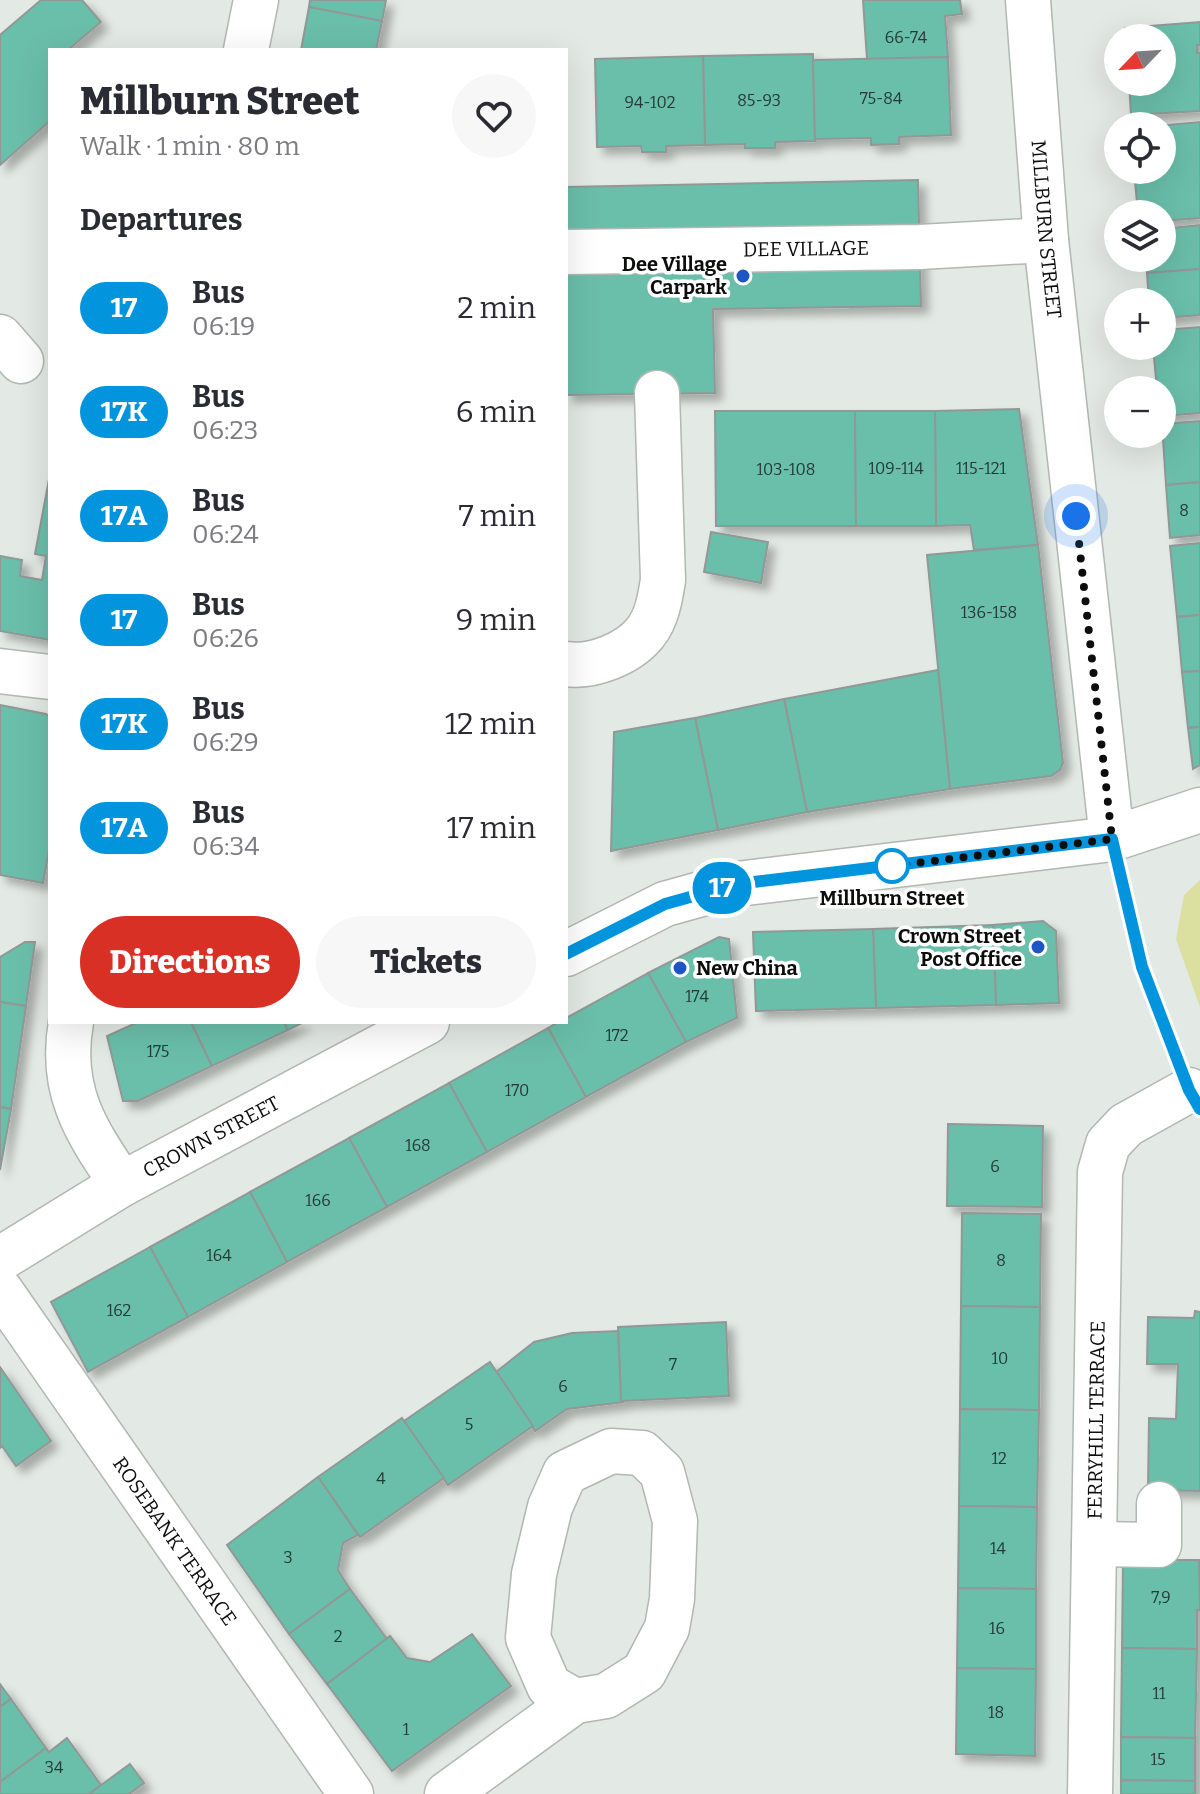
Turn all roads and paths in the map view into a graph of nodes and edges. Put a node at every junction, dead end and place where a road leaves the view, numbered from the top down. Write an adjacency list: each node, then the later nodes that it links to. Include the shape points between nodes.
1 (1028, 0): 2 (street, MILLBURN STREET)
2 (1046, 240): 3 (street, DEE VILLAGE); 9 (street, MILLBURN STREET)
3 (568, 252)
4 (657, 393): 5 (street, via 663,580 659,607 645,633 624,650 596,662)
5 (568, 664)
6 (0, 671): 7 (street)
7 (48, 677)
8 (1200, 810): 9 (street)
9 (1112, 839): 10 (street, via 737,884 665,904)
10 (568, 953)
11 (71, 1024): 14 (street, via 66,1049 71,1091 96,1145)
12 (423, 1024): 14 (street, CROWN STREET)
13 (1189, 1090): 18 (street, FERRYHILL TERRACE, via 1126,1125 1108,1144 1100,1172)
14 (122, 1184): 15 (street, CROWN STREET)
15 (0, 1259)
16 (0, 1290): 20 (street, ROSEBANK TERRACE)
17 (1159, 1504): 18 (street, via 1159,1545)
18 (1094, 1544): 22 (street, FERRYHILL TERRACE)
19 (575, 1701): 19 (street, via 549,1686 528,1638 534,1574 550,1507 565,1473 611,1451 642,1453 662,1472 675,1521 667,1628 644,1672 606,1696); 21 (street)
20 (351, 1794)
21 (447, 1794)
22 (1090, 1794)

